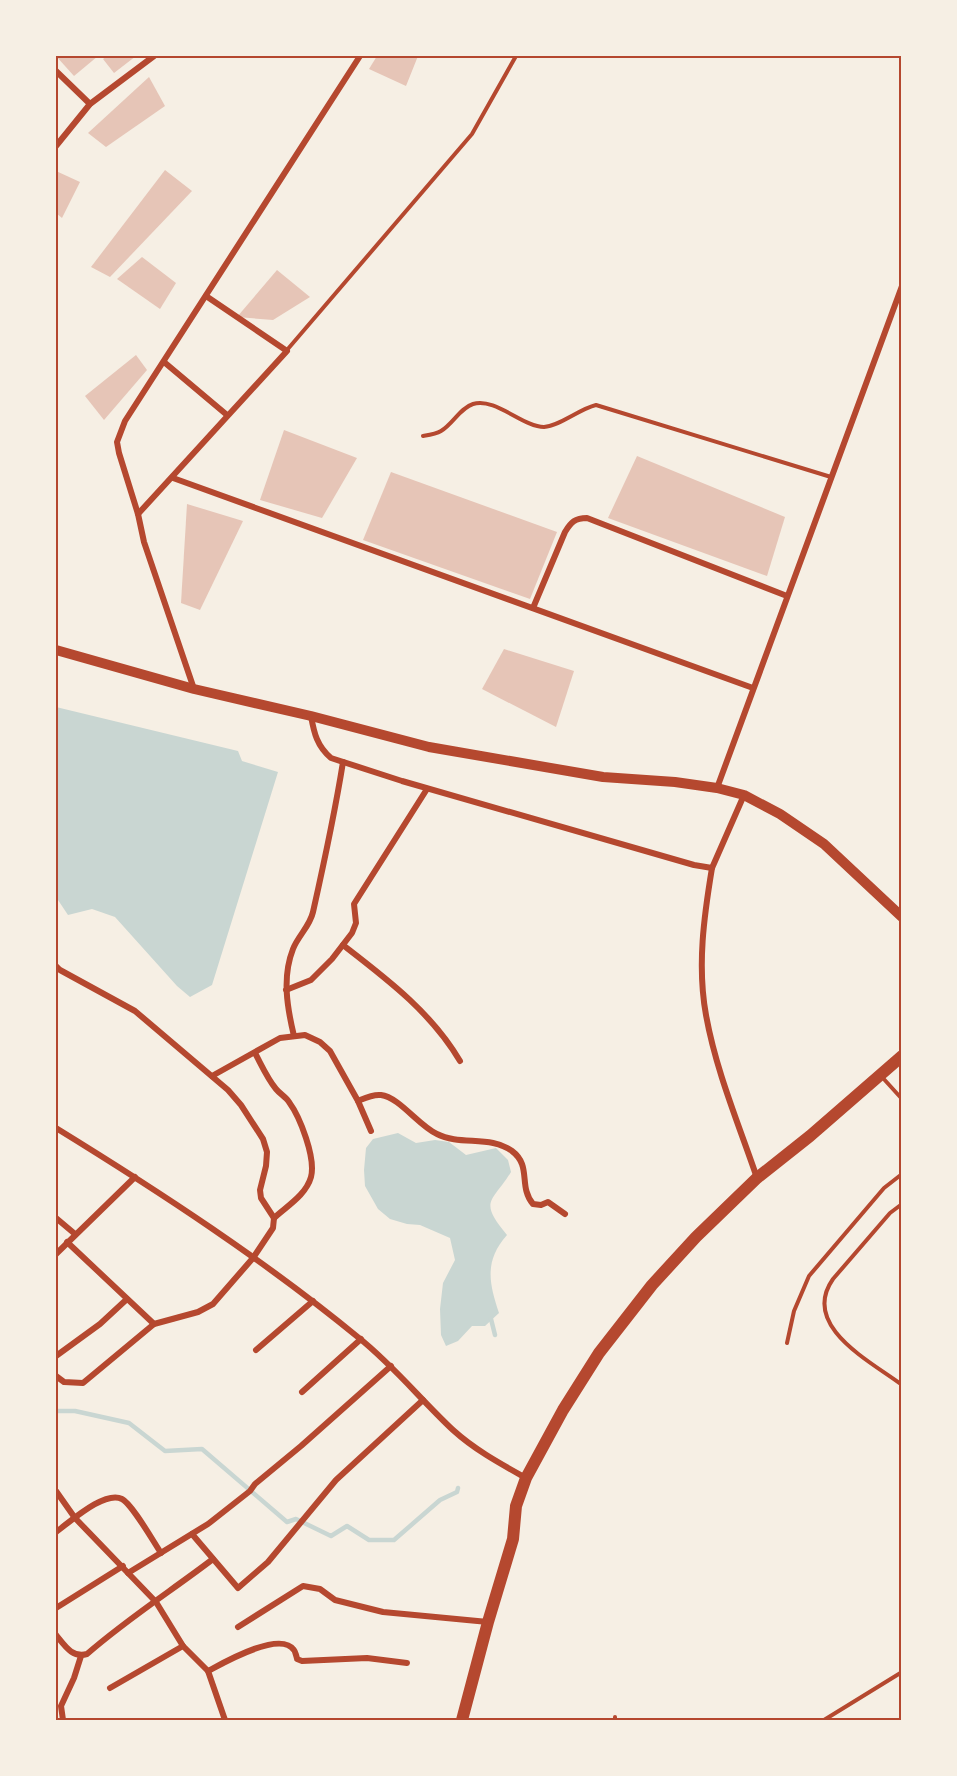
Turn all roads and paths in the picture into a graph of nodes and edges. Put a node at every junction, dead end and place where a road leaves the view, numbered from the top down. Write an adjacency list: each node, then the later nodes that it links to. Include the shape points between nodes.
1 (154, 56): 5 (street)
2 (360, 56): 8 (street)
3 (516, 56): 9 (lane, via 472,134)
4 (56, 71): 5 (street)
5 (90, 104): 6 (street)
6 (56, 146)
7 (902, 285): 13 (street)
8 (206, 296): 9 (street); 10 (street)
9 (287, 351): 11 (street)
10 (164, 362): 11 (street); 15 (street, via 125,421 117,442)
11 (227, 415): 14 (street)
12 (423, 436): 13 (lane, via 441,430 476,403 543,427 596,405)
13 (831, 477): 16 (street)
14 (173, 478): 15 (street); 17 (street)
15 (138, 514): 20 (street)
16 (787, 596): 17 (street, via 587,518 578,518 565,532); 19 (street)
17 (533, 608): 19 (street)
18 (56, 650): 20 (main road)
19 (753, 688): 23 (street)
20 (194, 689): 21 (main road)
21 (311, 716): 22 (street, via 322,750); 23 (main road, via 429,747 603,777)
22 (343, 762): 24 (street); 30 (street, via 312,915 293,948)
23 (717, 788): 25 (main road)
24 (427, 789): 26 (street); 28 (street, via 354,904 356,923)
25 (744, 795): 26 (street); 27 (main road, via 825,844)
26 (712, 868): 43 (street, via 702,933 706,1015)
27 (902, 917)
28 (343, 945): 30 (street, via 318,975); 34 (street, via 420,1010)
29 (56, 966): 36 (street, via 135,1011)
30 (286, 990): 31 (street)
31 (294, 1036): 32 (street, via 280,1038); 38 (street, via 305,1035 330,1051)
32 (255, 1053): 36 (street); 47 (street, via 294,1110 312,1164 304,1190)
33 (902, 1056): 35 (main road)
34 (460, 1061)
35 (880, 1075): 37 (lane); 43 (main road)
36 (212, 1076): 47 (street, via 241,1105 263,1140 267,1152 261,1198)
37 (902, 1100)
38 (358, 1101): 40 (street); 45 (street, via 383,1095 441,1136 499,1144 512,1151 521,1161 525,1189 534,1204 548,1202)
39 (56, 1128): 42 (street)
40 (371, 1131)
41 (902, 1174): 56 (lane, via 884,1188 809,1276 800,1292)
42 (135, 1177): 48 (street); 51 (street)
43 (757, 1178): 64 (main road, via 652,1285 599,1353)
44 (902, 1204): 61 (lane, via 833,1279 825,1290 823,1304 835,1333)
45 (565, 1214)
46 (56, 1218): 48 (street)
47 (274, 1218): 51 (street, via 273,1228)
48 (75, 1234): 49 (street)
49 (67, 1242): 50 (street); 52 (street)
50 (56, 1254)
51 (253, 1258): 53 (street); 54 (street, via 213,1304)
52 (127, 1299): 54 (street); 58 (street)
53 (314, 1301): 55 (street); 57 (street)
54 (154, 1324): 60 (street, via 83,1383 64,1382)
55 (361, 1339): 59 (street); 62 (street)
56 (787, 1343)
57 (256, 1350)
58 (56, 1356)
59 (391, 1366): 63 (street); 68 (street, via 250,1491)
60 (56, 1376)
61 (902, 1384)
62 (302, 1392)
63 (423, 1400): 64 (street, via 472,1445); 70 (street, via 336,1480 268,1562 238,1588)
64 (526, 1478): 75 (main road)
65 (56, 1491): 66 (street)
66 (75, 1518): 67 (street); 69 (street, via 101,1500 121,1499); 71 (street)
67 (56, 1532)
68 (192, 1534): 69 (street); 70 (street)
69 (161, 1553): 72 (street)
70 (213, 1559): 73 (street)
71 (123, 1566): 72 (street); 74 (street)
72 (128, 1573): 73 (street)
73 (156, 1602): 78 (street); 79 (street)
74 (56, 1608)
75 (488, 1622): 76 (street, via 383,1612 334,1600 320,1589 303,1586); 86 (main road)
76 (238, 1628)
77 (56, 1636): 79 (street, via 74,1655)
78 (183, 1646): 81 (street); 83 (street)
79 (81, 1656): 84 (street, via 62,1706)
80 (407, 1663): 81 (street, via 367,1658 302,1661 289,1646 270,1646 255,1648)
81 (208, 1671): 85 (street)
82 (902, 1672): 87 (lane)
83 (110, 1688)
84 (63, 1720)
85 (225, 1720)
86 (462, 1720)
87 (824, 1720)

